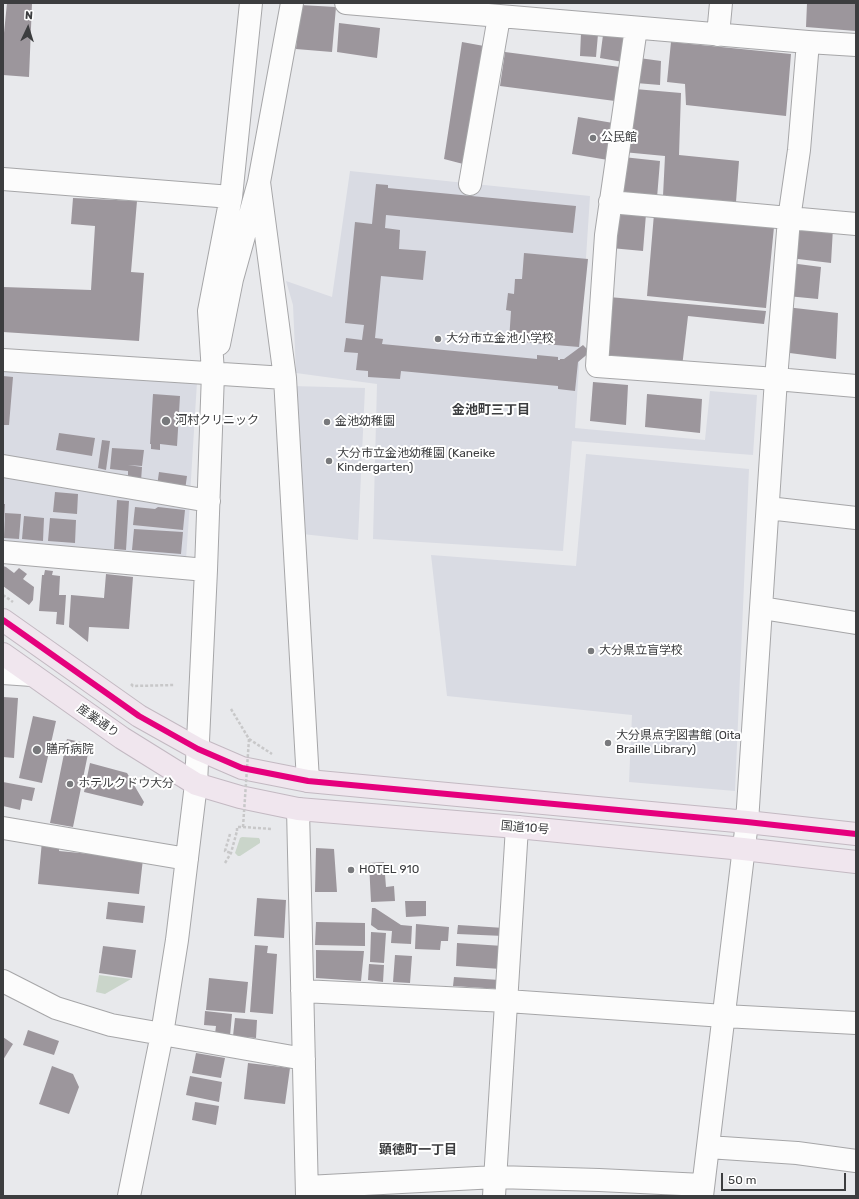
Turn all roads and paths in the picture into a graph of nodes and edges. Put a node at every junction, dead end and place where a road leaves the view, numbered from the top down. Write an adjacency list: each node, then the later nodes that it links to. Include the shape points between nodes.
1 (251, 3): 13 (street)
2 (292, 3): 11 (street)
3 (346, 3): 5 (street)
4 (721, 3): 7 (street)
5 (499, 17): 6 (street); 12 (street)
6 (636, 28): 7 (street); 14 (street)
7 (718, 35): 8 (street)
8 (808, 42): 9 (street); 15 (street, via 799,150)
9 (856, 45)
10 (3, 180): 13 (street)
11 (259, 182): 18 (street, via 232,278); 19 (street)
12 (470, 184)
13 (231, 197): 18 (street, via 209,311)
14 (610, 202): 15 (street); 20 (street, via 597,366)
15 (789, 219): 16 (street); 20 (street)
16 (856, 224)
17 (3, 360): 18 (street)
18 (213, 373): 19 (street); 23 (street)
19 (285, 378): 41 (street)
20 (776, 379): 21 (street); 24 (street)
21 (856, 386)
22 (3, 466): 23 (street)
23 (209, 500): 27 (street)
24 (768, 508): 25 (street); 29 (street)
25 (856, 518)
26 (3, 552): 27 (street)
27 (206, 570): 39 (street)
28 (3, 595): 30 (path)
29 (762, 608): 31 (street); 44 (street)
30 (10, 612): 39 (highway, via 139,716)
31 (856, 622)
32 (3, 654): 34 (highway, 産業通り)
33 (3, 673): 34 (street)
34 (32, 675): 42 (highway, 産業通り, via 122,738)
35 (126, 681): 36 (path, via 133,686)
36 (174, 686)
37 (231, 709): 38 (path)
38 (249, 739): 40 (path); 45 (path, bridge)
39 (198, 749): 41 (highway, via 242,768); 42 (street)
40 (274, 754)
41 (308, 781): 44 (highway)
42 (196, 784): 43 (highway, 国道10号, via 240,797); 53 (street)
43 (298, 809): 47 (highway, 国道10号); 57 (street)
44 (747, 822): 50 (highway); 51 (street)
45 (243, 827): 48 (path); 52 (path, bridge, via 237,827)
46 (3, 828): 53 (street)
47 (517, 828): 51 (highway, 国道10号); 58 (street)
48 (272, 829)
49 (230, 834): 52 (path, via 225,851)
50 (856, 834)
51 (743, 849): 54 (highway, 国道10号); 59 (street)
52 (230, 853): 55 (path)
53 (187, 859): 61 (street)
54 (856, 862)
55 (225, 863)
56 (3, 980): 61 (street, via 56,1008 111,1025)
57 (302, 991): 58 (street); 62 (street)
58 (507, 1000): 59 (street); 65 (street)
59 (724, 1016): 60 (street); 63 (street)
60 (856, 1023)
61 (162, 1034): 62 (street); 68 (street)
62 (304, 1059): 67 (street)
63 (708, 1146): 64 (street, via 797,1153); 66 (street)
64 (856, 1161)
65 (495, 1186): 66 (street, via 599,1180); 67 (street)
66 (703, 1190)
67 (307, 1192)
68 (129, 1196)

